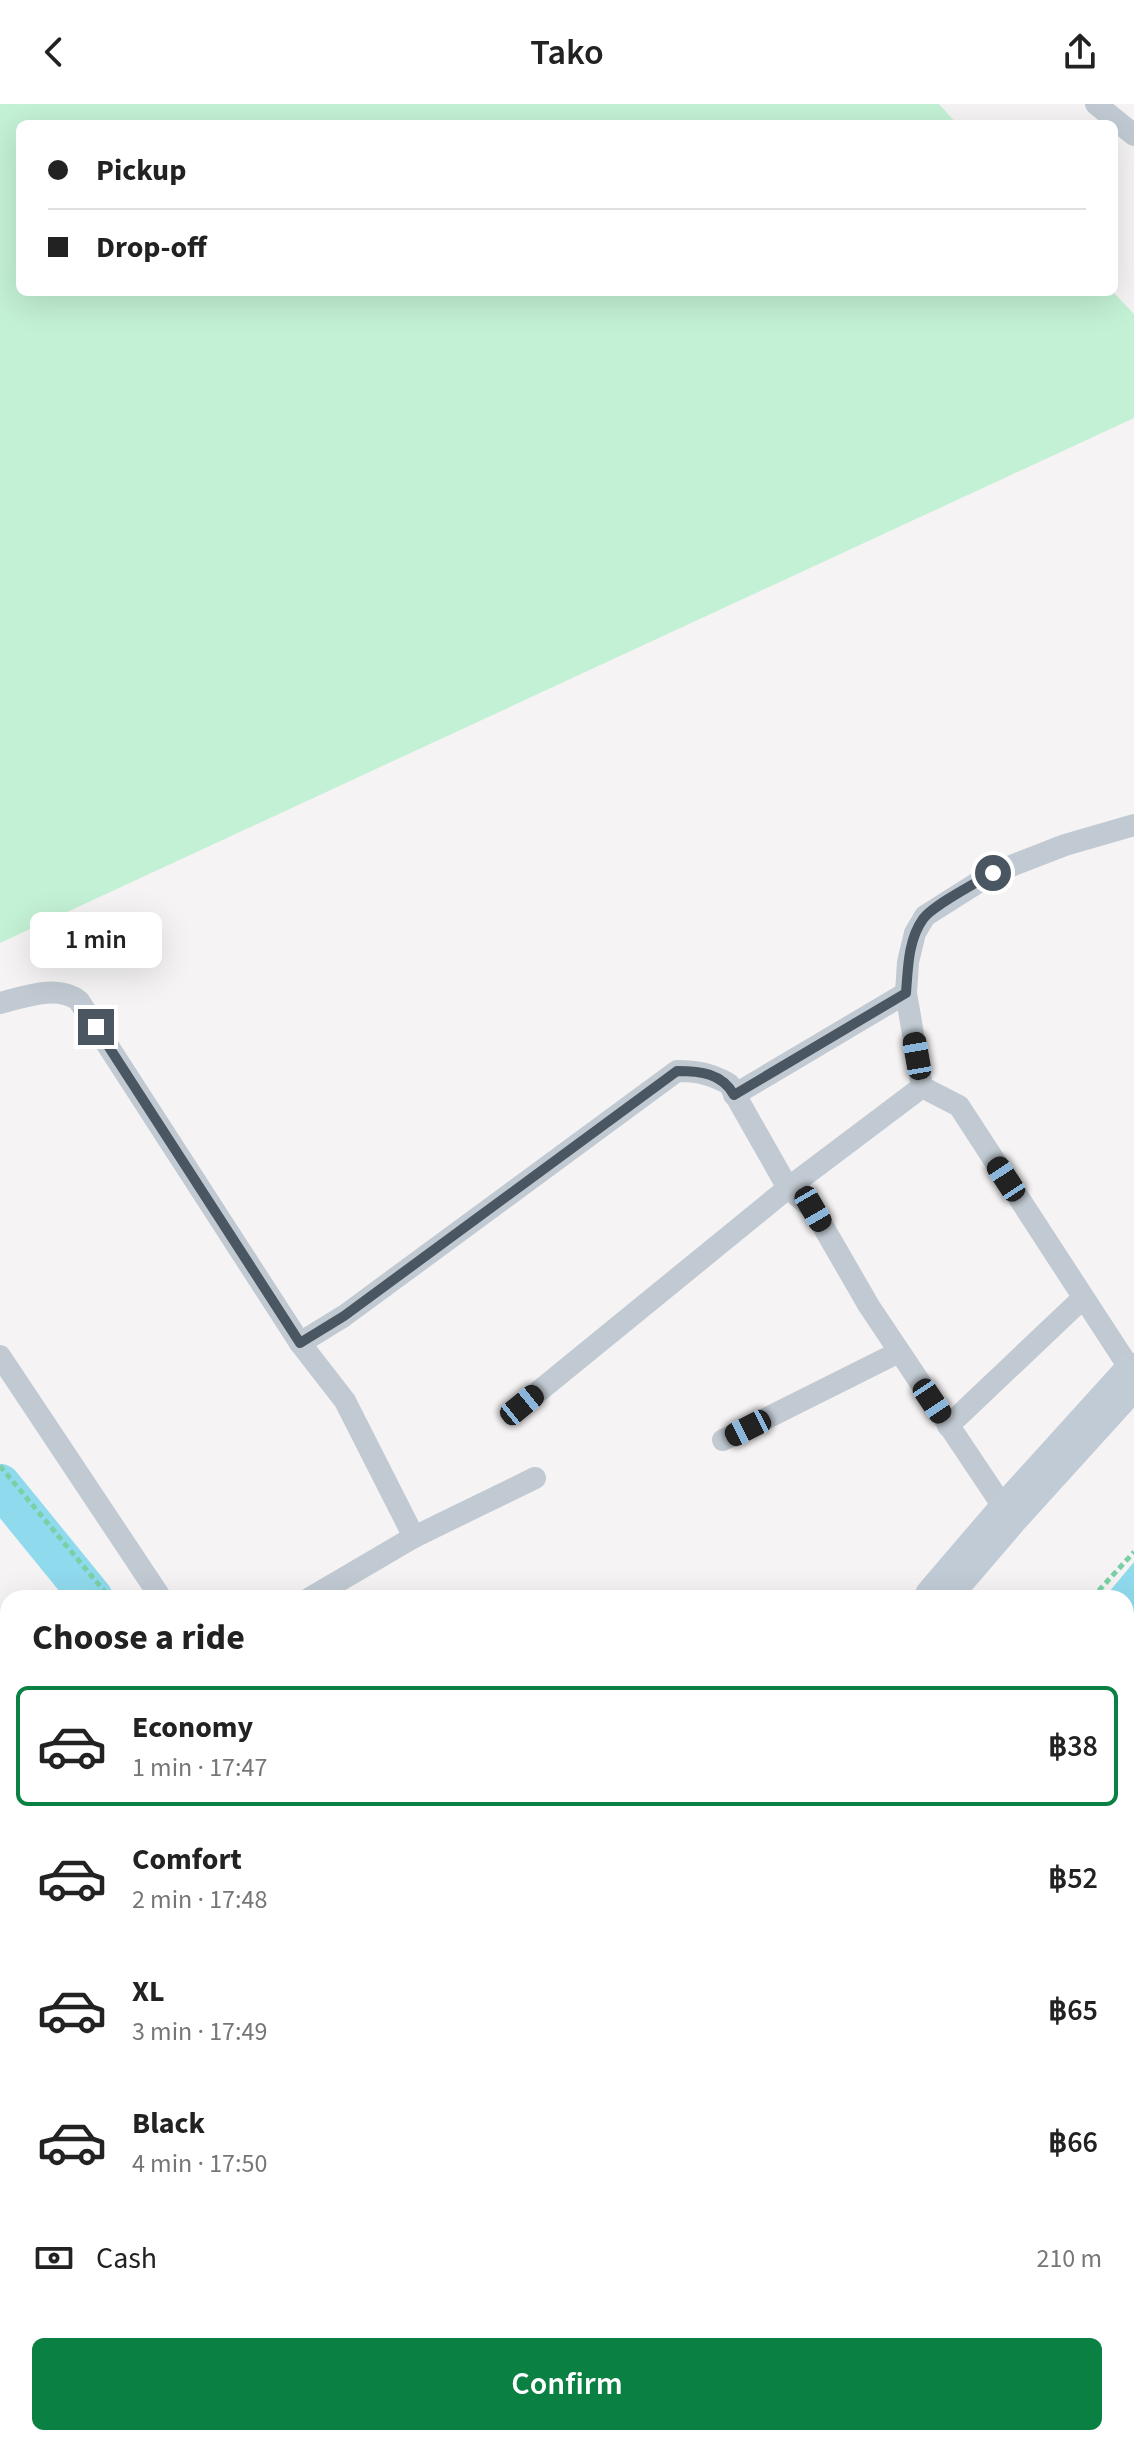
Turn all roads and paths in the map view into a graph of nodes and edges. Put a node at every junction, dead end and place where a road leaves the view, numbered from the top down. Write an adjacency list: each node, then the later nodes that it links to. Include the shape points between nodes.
1 (1096, 104): 2 (lane)
2 (1116, 120)
3 (1118, 122): 4 (lane)
4 (1134, 135)
5 (1134, 825): 6 (lane, via 993,873 925,916 915,933)
6 (906, 993): 8 (lane); 9 (lane)
7 (0, 1003): 12 (lane, via 57,992 79,1001)
8 (922, 1087): 10 (lane); 11 (lane, via 959,1106)
9 (734, 1095): 10 (lane); 12 (lane, via 729,1084 713,1075 677,1071)
10 (788, 1188): 13 (lane, via 813,1209); 16 (lane)
11 (1083, 1298): 15 (lane); 17 (lane)
12 (300, 1343): 22 (lane, via 345,1401)
13 (899, 1352): 17 (lane); 18 (lane)
14 (0, 1356): 25 (lane)
15 (1134, 1375): 21 (main road)
16 (522, 1405)
17 (948, 1426): 21 (lane)
18 (723, 1440)
19 (0, 1466): 24 (path)
20 (535, 1478): 22 (lane)
21 (1008, 1514): 27 (main road)
22 (414, 1537): 26 (lane)
23 (1134, 1552): 28 (path)
24 (103, 1590)
25 (156, 1590)
26 (324, 1590)
27 (943, 1590)
28 (1099, 1590)

